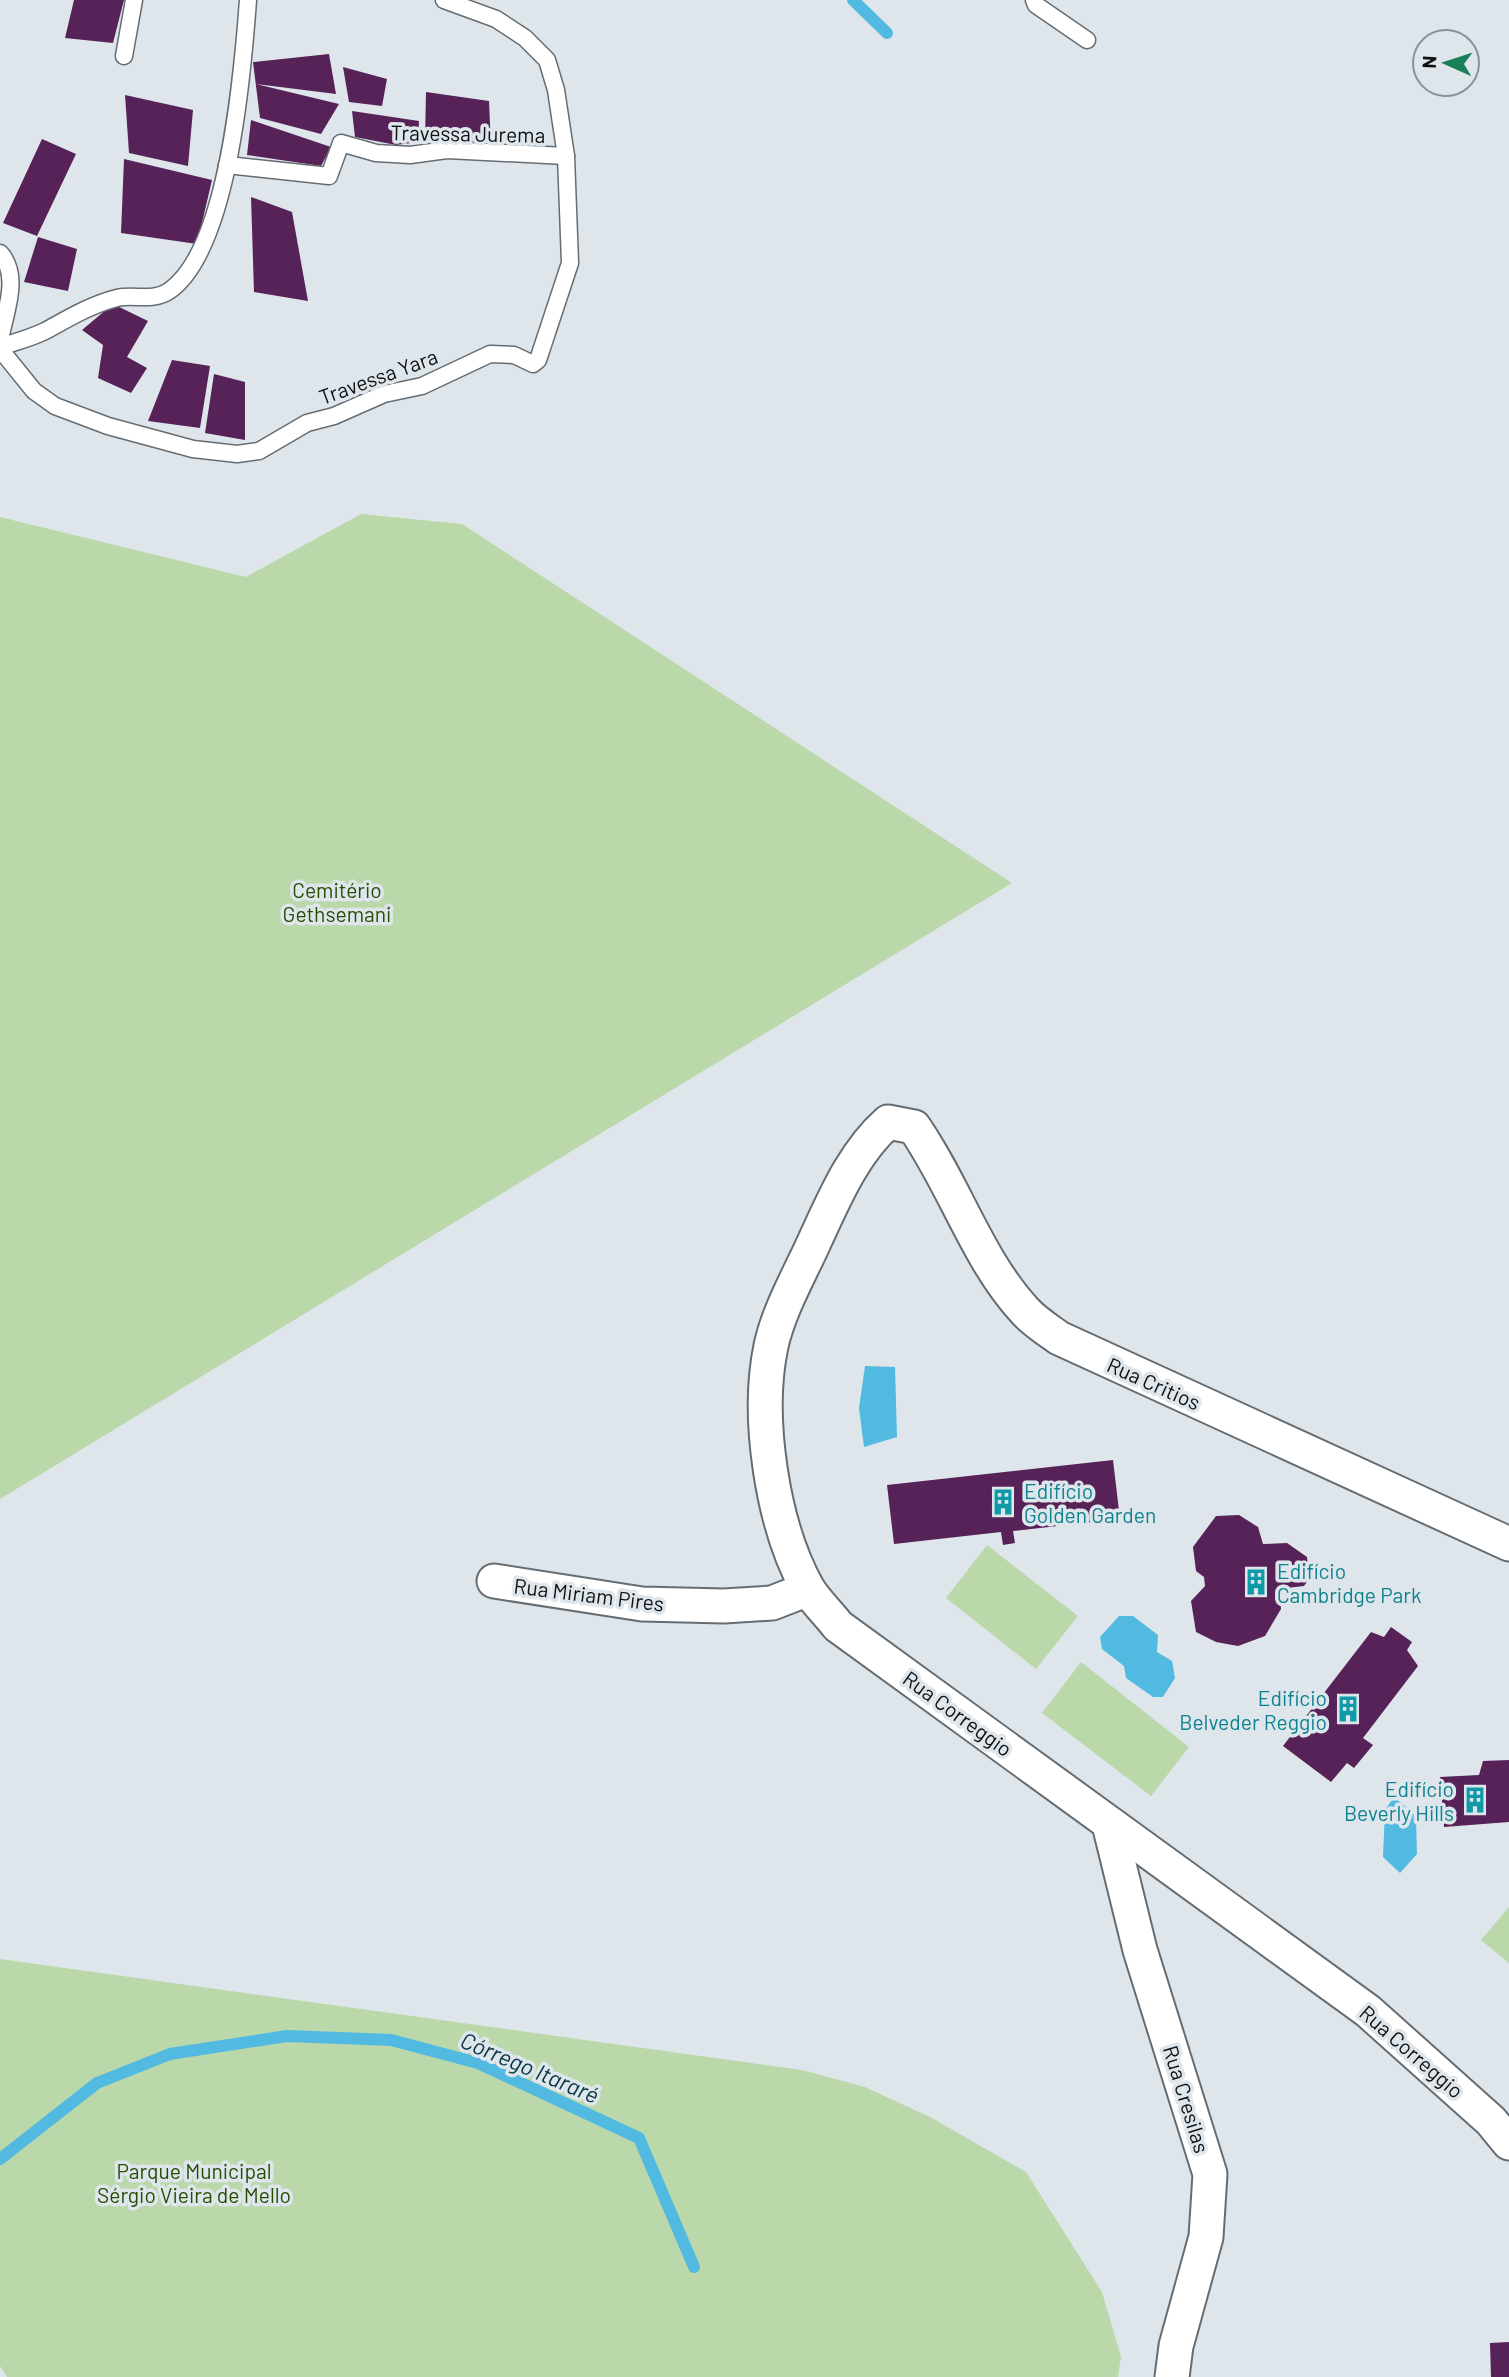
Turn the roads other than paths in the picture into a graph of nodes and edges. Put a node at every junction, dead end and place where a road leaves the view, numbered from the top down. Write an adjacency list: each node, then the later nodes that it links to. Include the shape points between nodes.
1 (134, 0): 6 (lane)
2 (248, 0): 8 (lane, Travessa Yara, via 240,102)
3 (444, 0): 7 (lane, Travessa Yara, via 496,19 547,60)
4 (1034, 0): 5 (lane)
5 (1087, 40)
6 (124, 56)
7 (566, 156): 8 (lane, Travessa Jurema, via 447,150 410,155 376,153 341,143 329,176); 11 (lane, Travessa Yara, via 570,263 533,364 514,355 489,354 422,386 384,394 307,423 259,451 237,454 193,449 55,406 34,391)
8 (227, 165): 11 (lane, Travessa Yara, via 196,259 167,293 120,297 90,306)
9 (0, 253): 10 (lane, via 11,273)
10 (0, 340)
11 (0, 348)
12 (888, 1122): 13 (street, Rua Critios, via 914,1127 936,1158 999,1278 1027,1313 1059,1338); 15 (street, Rua Correggio, via 870,1138 835,1197 771,1345 764,1419 772,1483)
13 (1509, 1544)
14 (494, 1581): 15 (street, Rua Miriam Pires, via 642,1604 772,1603)
15 (808, 1589): 16 (street, Rua Correggio, via 838,1626)
16 (1109, 1824): 17 (street, Rua Correggio, via 1368,2011 1491,2121); 18 (street, Rua Cresilas, via 1140,1950 1210,2174 1206,2237)
17 (1509, 2143)
18 (1172, 2377)

